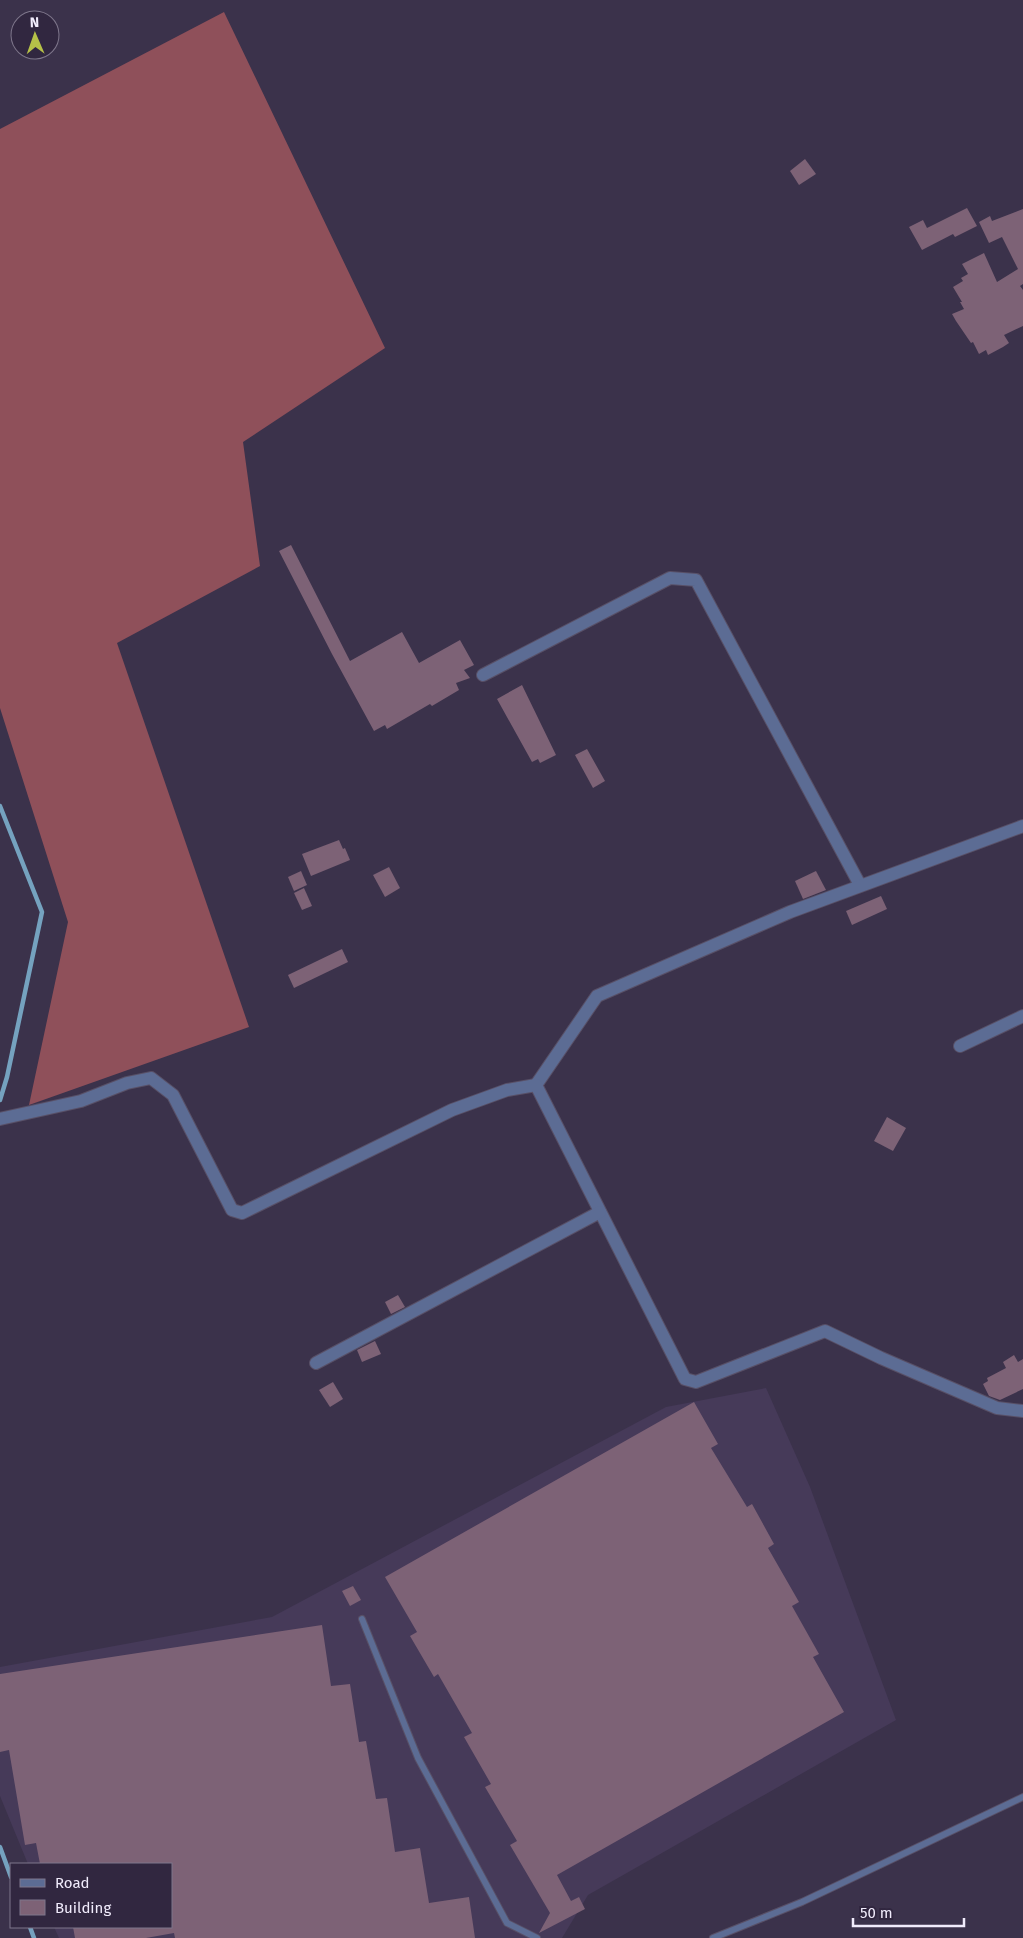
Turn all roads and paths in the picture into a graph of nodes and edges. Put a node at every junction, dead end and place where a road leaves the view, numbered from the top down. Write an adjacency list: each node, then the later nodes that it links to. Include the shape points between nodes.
1 (483, 675): 3 (street, via 670,578 696,580)
2 (1023, 826): 3 (street)
3 (860, 885): 6 (street, via 597,996)
4 (1023, 1016): 5 (street)
5 (960, 1046)
6 (536, 1085): 7 (street, via 507,1090 452,1110 242,1213 232,1210 173,1095 151,1078 127,1082 81,1101); 8 (street)
7 (0, 1119)
8 (600, 1212): 9 (street); 10 (street, via 685,1380 696,1382 824,1331 997,1408)
9 (316, 1363)
10 (1023, 1411)
11 (362, 1619): 13 (lane, via 418,1758 507,1923)
12 (1023, 1797): 14 (lane, via 802,1902)
13 (537, 1938)
14 (714, 1938)

